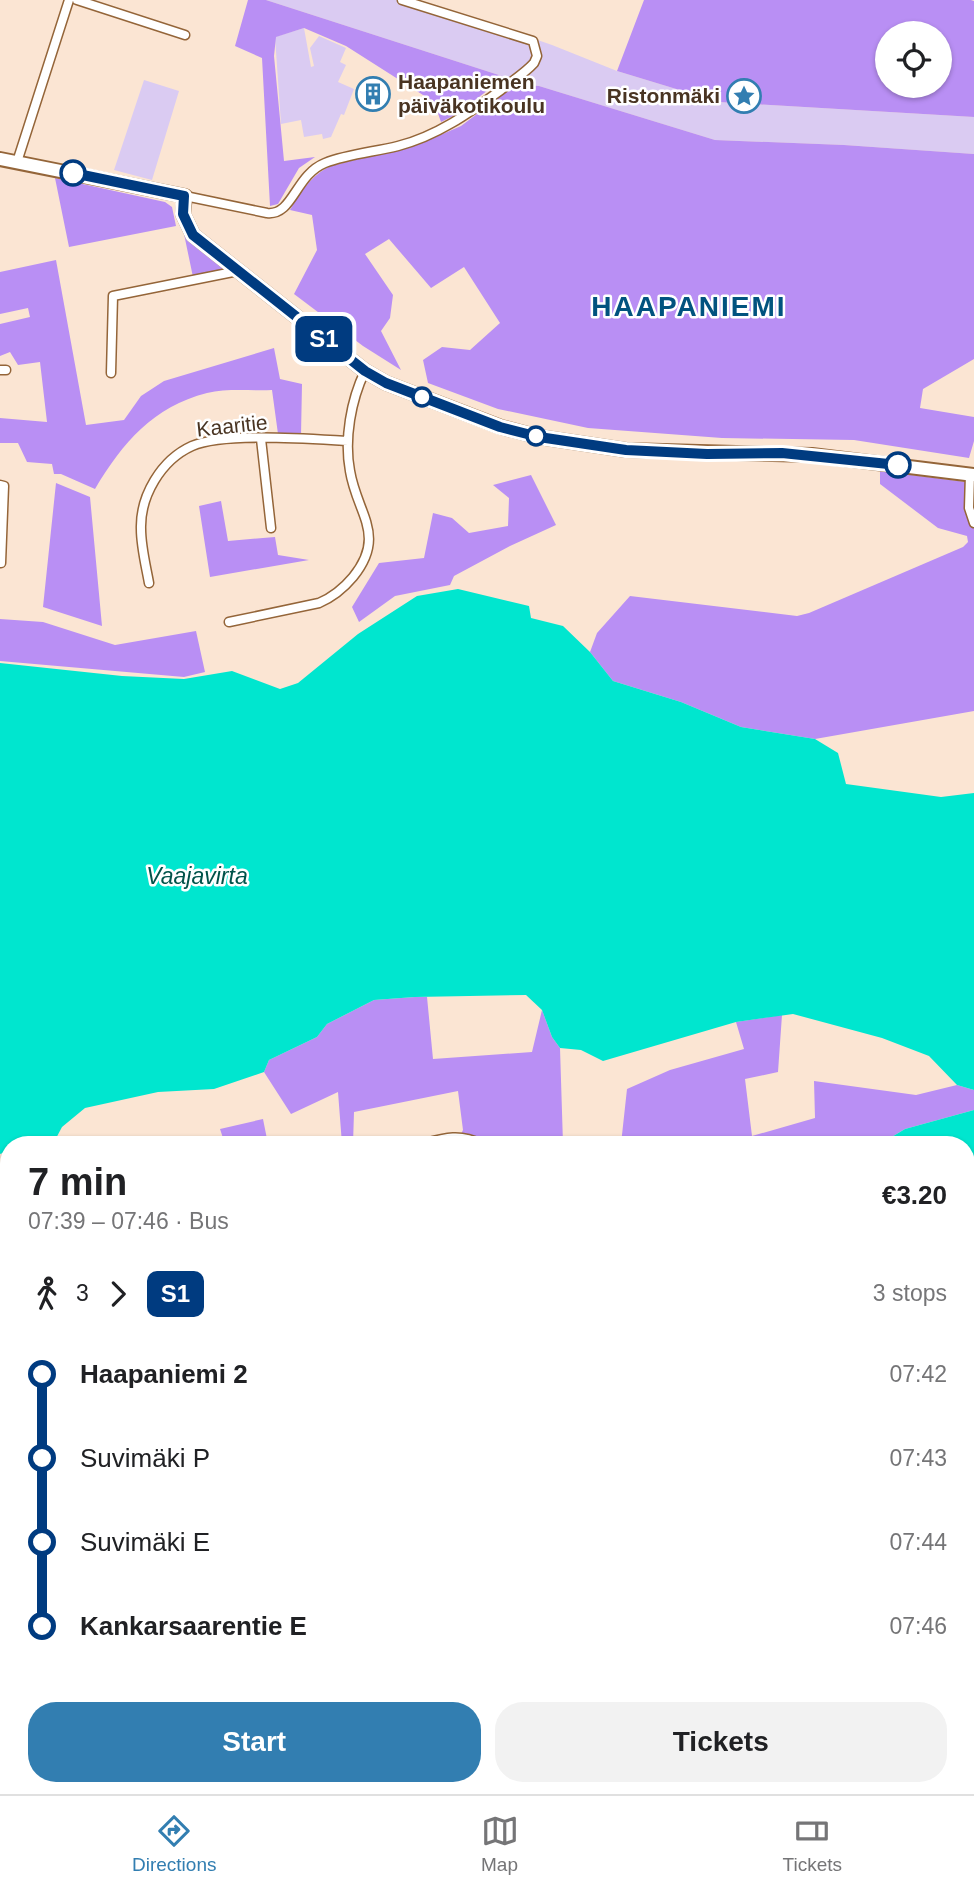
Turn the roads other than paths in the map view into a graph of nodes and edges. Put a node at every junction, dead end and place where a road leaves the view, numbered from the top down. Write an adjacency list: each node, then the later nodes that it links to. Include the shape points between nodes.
1 (69, 0): 6 (street)
2 (77, 0): 4 (street)
3 (402, 0): 7 (street, via 525,37 533,41 537,56 531,67 459,120 424,138 320,165 305,176 279,212)
4 (185, 35)
5 (0, 159): 6 (street)
6 (17, 162): 7 (street)
7 (184, 196): 8 (street, via 188,229)
8 (236, 269): 9 (street); 10 (street, via 113,296)
9 (365, 371): 12 (street, via 354,400); 13 (street, via 500,427 584,445 707,454 812,455)
10 (111, 373)
11 (261, 439): 12 (street, Kaaritie); 16 (street); 18 (street, Kaaritie, via 191,446 160,473 142,509)
12 (348, 441): 19 (street, via 353,489 368,527 366,558 331,598)
13 (972, 475): 15 (street, via 969,508)
14 (2, 485): 17 (street)
15 (974, 523)
16 (271, 528)
17 (1, 563)
18 (149, 583)
19 (229, 622)

